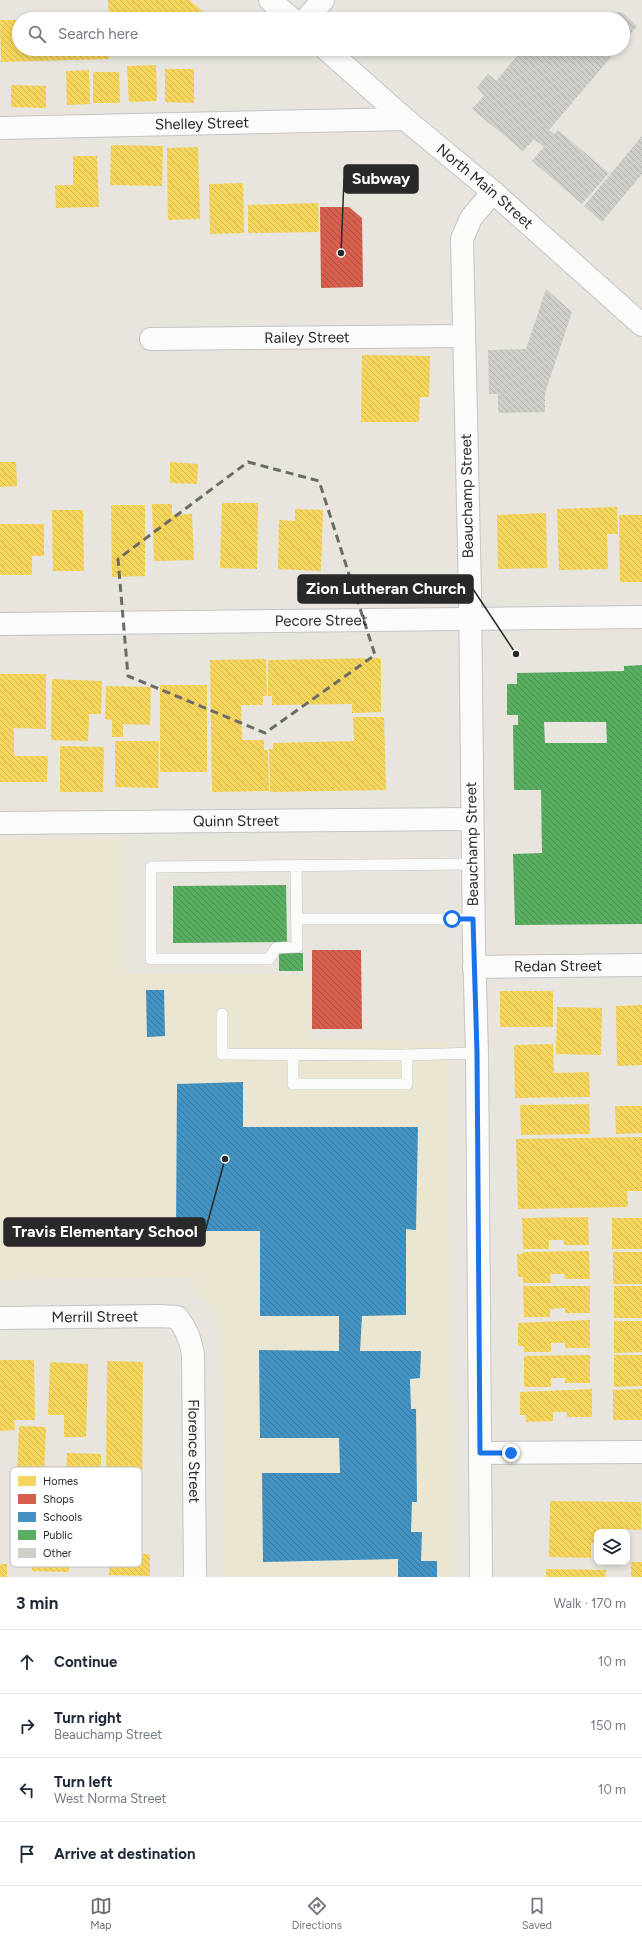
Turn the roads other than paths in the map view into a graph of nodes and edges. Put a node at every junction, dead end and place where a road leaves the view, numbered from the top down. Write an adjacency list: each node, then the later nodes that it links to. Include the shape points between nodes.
1 (270, 0): 3 (street)
2 (323, 0): 4 (street)
3 (284, 12)
4 (312, 12)
5 (334, 56): 6 (street, North Main Street)
6 (405, 119): 7 (street, Shelley Street); 8 (street, North Main Street)
7 (0, 128)
8 (493, 192): 9 (street, North Main Street); 10 (street, Beauchamp Street, via 471,218 462,239)
9 (642, 325)
10 (463, 336): 11 (street, Railey Street); 13 (street, Beauchamp Street)
11 (151, 339)
12 (642, 617): 13 (street, Pecore Street)
13 (470, 619): 14 (street, Pecore Street); 15 (street, Beauchamp Street)
14 (0, 624)
15 (472, 819): 16 (street, Quinn Street); 17 (street, Beauchamp Street)
16 (0, 823)
17 (472, 864): 18 (lane); 20 (street, Beauchamp Street)
18 (296, 866): 19 (lane); 19 (lane, via 152,867 152,959 269,959 276,948 297,948)
19 (297, 919): 20 (lane)
20 (473, 919): 22 (street, Beauchamp Street)
21 (642, 965): 22 (street, Redan Street)
22 (474, 967): 24 (street, Beauchamp Street)
23 (222, 1014): 25 (lane, via 222,1054)
24 (477, 1053): 26 (lane); 30 (street, Beauchamp Street)
25 (293, 1054): 26 (lane); 26 (lane, via 293,1084 407,1084)
26 (407, 1055)
27 (0, 1318): 28 (street, Merrill Street, via 160,1316 177,1318)
28 (185, 1327): 31 (street, Florence Street, via 190,1336 193,1354)
29 (642, 1452): 30 (street)
30 (480, 1453): 32 (street, Beauchamp Street)
31 (195, 1577)
32 (481, 1577)

